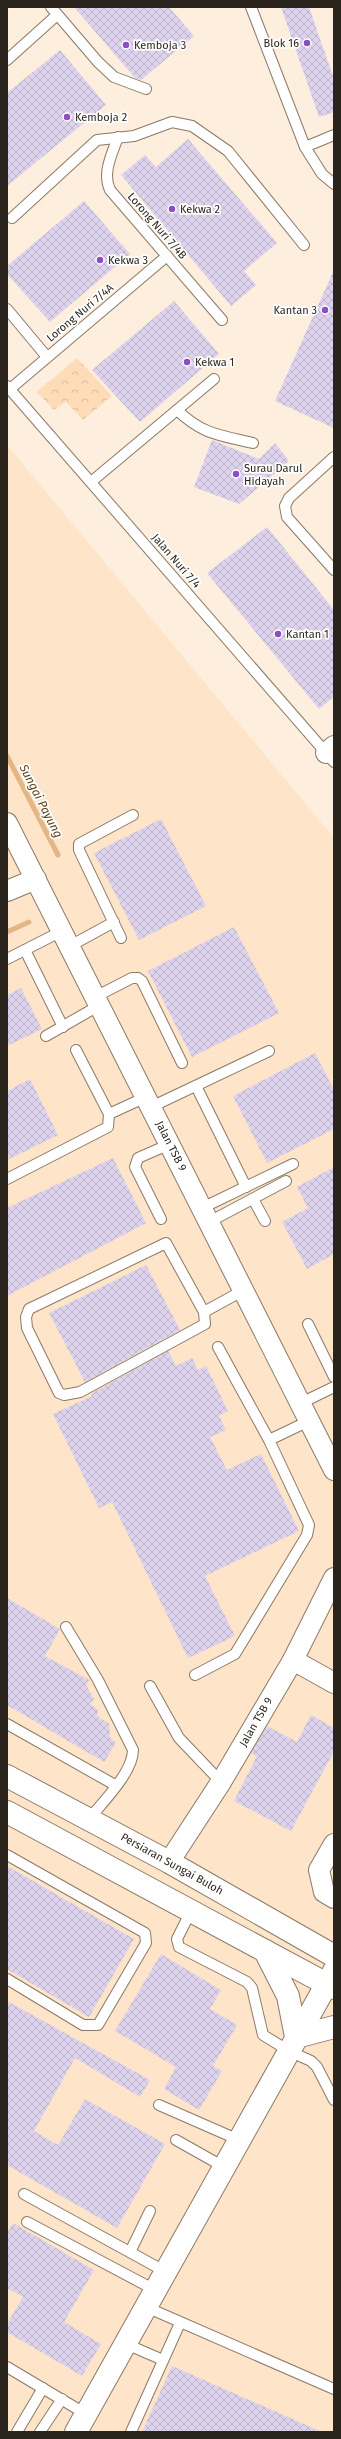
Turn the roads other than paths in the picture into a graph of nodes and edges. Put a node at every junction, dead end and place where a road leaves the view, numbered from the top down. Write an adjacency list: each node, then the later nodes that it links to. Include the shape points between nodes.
1 (252, 7): 7 (lane)
2 (54, 11): 3 (lane); 4 (lane, via 114,77)
3 (7, 60)
4 (146, 89)
5 (334, 136): 7 (lane)
6 (118, 138): 9 (lane, via 97,140); 10 (lane, via 134,136 172,122 192,126 228,151); 11 (lane, Lorong Nuri 7/4B, via 107,169 106,183)
7 (305, 147): 8 (lane, via 322,174)
8 (334, 184)
9 (12, 218)
10 (304, 245)
11 (167, 256): 13 (lane, Lorong Nuri 7/4B); 14 (lane, Lorong Nuri 7/4A)
12 (7, 309): 14 (lane)
13 (222, 320)
14 (47, 357): 16 (lane, Lorong Nuri 7/4A)
15 (214, 379): 17 (lane)
16 (8, 387): 20 (lane, Jalan Nuri 7/4)
17 (177, 410): 18 (lane, via 204,431); 20 (lane)
18 (253, 443)
19 (334, 458): 21 (lane, via 289,498 285,506 287,517)
20 (91, 482): 22 (lane, Jalan Nuri 7/4)
21 (334, 570)
22 (331, 754)
23 (133, 815): 27 (lane, via 79,844 79,850)
24 (7, 823): 25 (street, Jalan TSB 9)
25 (36, 879): 26 (street); 28 (street, Jalan TSB 9)
26 (7, 892)
27 (114, 922): 28 (lane); 29 (lane)
28 (66, 938): 30 (lane); 32 (street, Jalan TSB 9)
29 (121, 938)
30 (25, 950): 31 (lane); 33 (lane)
31 (7, 959)
32 (97, 1001): 33 (lane); 37 (lane, via 132,978 138,978); 39 (street, Jalan TSB 9)
33 (63, 1027): 34 (lane)
34 (46, 1036)
35 (76, 1050): 40 (lane)
36 (269, 1051): 38 (lane)
37 (182, 1063)
38 (196, 1086): 39 (lane); 45 (lane)
39 (149, 1102): 40 (lane); 41 (street, Jalan TSB 9)
40 (109, 1114): 43 (lane, via 108,1127)
41 (170, 1144): 47 (street, Jalan TSB 9); 48 (lane, via 138,1158 135,1167)
42 (293, 1164): 45 (lane)
43 (7, 1179)
44 (286, 1181): 46 (lane)
45 (246, 1187): 47 (lane)
46 (253, 1199): 47 (lane); 49 (lane)
47 (206, 1215): 50 (street, Jalan TSB 9)
48 (161, 1219)
49 (265, 1221)
50 (244, 1290): 51 (lane); 56 (street, Jalan TSB 9)
51 (204, 1312): 51 (lane, via 204,1324 80,1392 64,1395 59,1393 30,1334 26,1317 29,1309 166,1243)
52 (308, 1324): 54 (lane)
53 (218, 1347): 58 (lane)
54 (334, 1377)
55 (334, 1387): 56 (lane)
56 (301, 1403): 57 (street, Jalan TSB 9)
57 (309, 1421): 58 (lane); 59 (street, Jalan TSB 9)
58 (269, 1440): 63 (lane, via 309,1525 308,1535 235,1654)
59 (334, 1470)
60 (334, 1578): 62 (street, Jalan TSB 9)
61 (66, 1627): 69 (lane, via 98,1680 133,1750 128,1770)
62 (293, 1660): 64 (street); 68 (street, Jalan TSB 9)
63 (195, 1675)
64 (334, 1684)
65 (150, 1686): 68 (lane, via 179,1738)
66 (7, 1724): 69 (lane)
67 (7, 1776): 71 (main road, Persiaran Sungai Buloh)
68 (221, 1782): 74 (street, Jalan TSB 9)
69 (115, 1785): 71 (lane)
70 (7, 1812): 76 (main road)
71 (89, 1819): 74 (main road, Persiaran Sungai Buloh)
72 (334, 1844): 75 (street, via 320,1870 324,1892)
73 (7, 1855): 81 (lane, via 145,1933 146,1943 98,2025 83,2025)
74 (169, 1862): 77 (main road, Persiaran Sungai Buloh)
75 (334, 1898)
76 (190, 1913): 79 (main road); 84 (lane, via 177,1939 179,1947 247,1982 252,1988 263,2035)
77 (306, 1941): 78 (street); 80 (main road, Persiaran Sungai Buloh)
78 (334, 1947)
79 (265, 1951): 82 (main road); 84 (main road, via 288,1996)
80 (334, 1956)
81 (7, 1979)
82 (331, 1981): 84 (main road)
83 (334, 2027): 84 (main road)
84 (293, 2044): 85 (lane, via 317,2067); 88 (main road)
85 (334, 2100)
86 (159, 2105): 88 (lane)
87 (176, 2140): 89 (lane)
88 (239, 2140): 89 (main road)
89 (224, 2167): 94 (main road)
90 (24, 2194): 93 (lane)
91 (150, 2211): 93 (lane)
92 (27, 2222): 94 (lane)
93 (130, 2252): 94 (lane)
94 (156, 2290): 95 (lane); 96 (main road)
95 (180, 2322): 97 (lane); 100 (lane)
96 (126, 2344): 97 (lane); 102 (main road)
97 (163, 2360): 105 (lane)
98 (7, 2367): 99 (lane)
99 (43, 2388): 101 (lane); 103 (lane)
100 (334, 2389)
101 (62, 2399): 102 (lane); 104 (lane)
102 (81, 2423)
103 (17, 2432)
104 (40, 2432)
105 (131, 2432)

